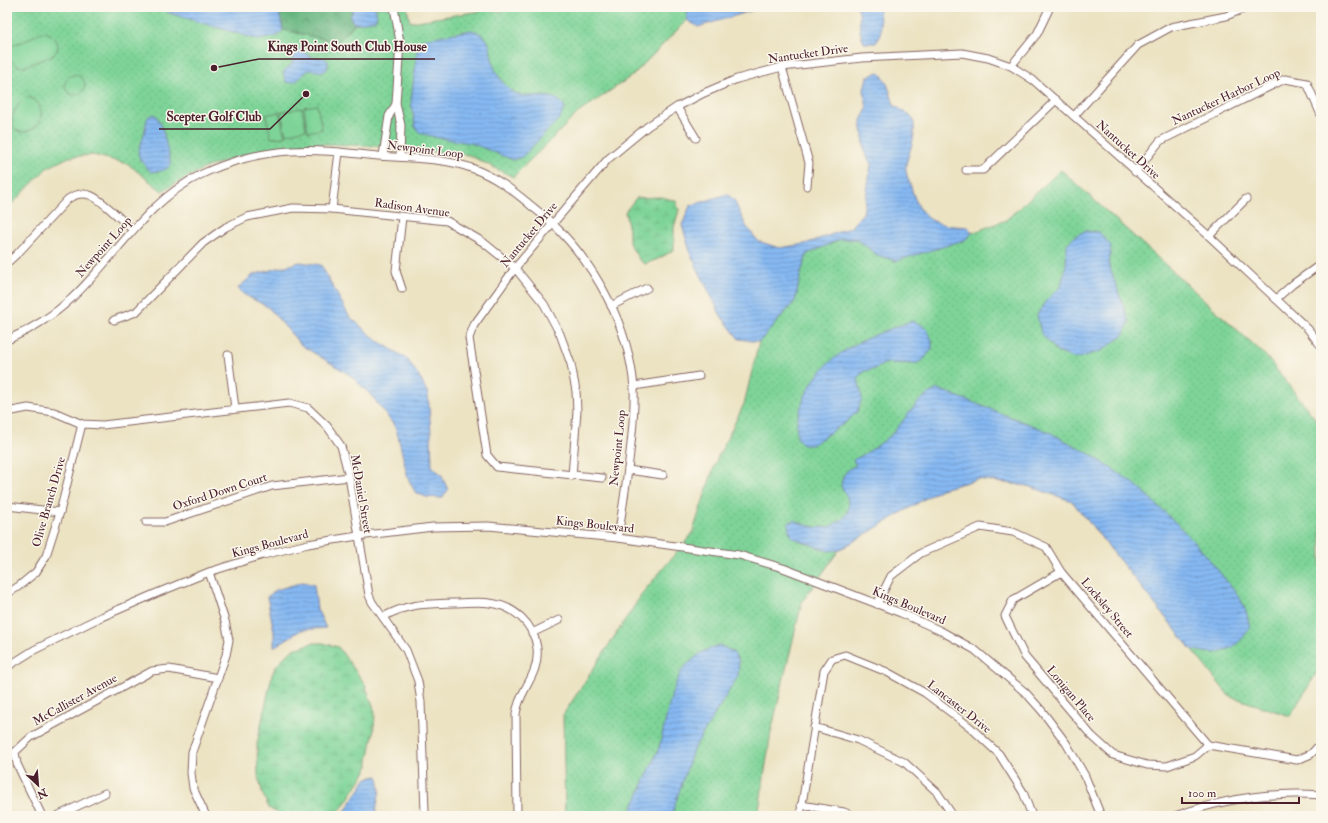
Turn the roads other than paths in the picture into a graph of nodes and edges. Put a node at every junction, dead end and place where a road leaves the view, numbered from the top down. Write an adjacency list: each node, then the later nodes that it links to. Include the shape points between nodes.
1 (394, 7): 7 (street, via 400,42)
2 (1050, 7): 4 (street, via 1037,34)
3 (1248, 7): 9 (street, via 1226,16 1171,27 1138,45)
4 (1010, 66): 5 (street, Nantucket Drive, via 962,53 862,58); 6 (street, Nantucket Drive, via 1033,80)
5 (782, 67): 8 (street, Nantucket Drive, via 737,79); 17 (street, via 809,163)
6 (1056, 100): 9 (street, Nantucket Drive); 15 (street, via 984,170)
7 (396, 104): 13 (street, via 389,116); 14 (street, via 401,125)
8 (677, 107): 11 (street); 21 (street, Nantucket Drive, via 648,126 608,159)
9 (1074, 116): 16 (street, Nantucket Drive)
10 (1321, 116): 16 (street, Nantucker Harbor Loop, via 1307,82 1285,78 1160,141)
11 (696, 138)
12 (339, 152): 13 (street, Newpoint Loop); 19 (street); 22 (street, Newpoint Loop, via 290,151 227,164 178,188 161,201)
13 (383, 156): 14 (street, Newpoint Loop)
14 (400, 157): 21 (street, Newpoint Loop, via 473,168 498,180)
15 (966, 170)
16 (1135, 172): 23 (street, Nantucket Drive)
17 (807, 186)
18 (1246, 199): 23 (street)
19 (332, 209): 20 (street, Radison Avenue); 31 (street, Radison Avenue, via 293,208 247,217 226,227 202,243 136,312)
20 (402, 217): 26 (street, Radison Avenue, via 447,221 483,242); 28 (street, via 396,271)
21 (553, 224): 26 (street, Nantucket Drive); 30 (street, Newpoint Loop, via 581,255)
22 (133, 230): 24 (street, via 94,196 77,195 68,200); 32 (street, Newpoint Loop, via 71,300 46,319)
23 (1209, 236): 29 (street, Nantucket Drive)
24 (7, 263)
25 (1321, 264): 29 (street)
26 (515, 268): 41 (street, Radison Avenue, via 544,304 560,334 571,364 577,411); 41 (street, Nantucket Drive, via 474,324 469,338 487,455 497,467)
27 (647, 288): 30 (street)
28 (402, 289)
29 (1276, 299): 33 (street, Nantucket Drive, via 1308,329)
30 (611, 306): 36 (street, Newpoint Loop, via 628,354)
31 (114, 320)
32 (7, 340)
33 (1321, 346)
34 (228, 356): 37 (street)
35 (699, 376): 36 (street)
36 (634, 386): 40 (street, Newpoint Loop, via 635,417)
37 (235, 408): 39 (street, McDaniel Street, via 103,425); 43 (street, McDaniel Street, via 289,403 308,408 327,426 341,446)
38 (7, 412): 39 (street, McDaniel Street, via 28,408 54,412)
39 (82, 424): 46 (street, Olive Branch Drive)
40 (628, 470): 42 (street); 49 (street, Newpoint Loop)
41 (572, 476): 44 (street, Nantucket Drive)
42 (664, 476)
43 (349, 477): 47 (street, Oxford Down Court, via 272,486 165,522); 48 (street, McDaniel Street)
44 (602, 478)
45 (7, 506): 46 (street)
46 (60, 512): 52 (street, Olive Branch Drive, via 46,556 36,572)
47 (146, 522)
48 (358, 536): 49 (street, Kings Boulevard, via 433,527 488,526); 50 (street, Kings Boulevard, via 308,544); 54 (street, McDaniel Street, via 369,595)
49 (618, 538): 53 (street, Kings Boulevard, via 739,555)
50 (209, 572): 57 (street, Kings Boulevard, via 99,618 34,650); 58 (street, via 229,640)
51 (1061, 572): 53 (street, Locksley Street, via 1046,547 1014,532 980,527 921,553 891,576); 61 (street, Locksley Street); 61 (street, Lonigan Place, via 1013,600 1005,616 1025,657 1091,735 1113,755 1148,765 1167,766 1195,756)
52 (7, 594)
53 (877, 604): 74 (street, Kings Boulevard, via 941,631 975,650 1026,693 1066,743 1085,776)
54 (383, 617): 56 (street, via 412,605 491,603 505,606 515,612 525,621); 68 (street, McDaniel Street, via 406,650 419,687)
55 (559, 620): 56 (street)
56 (532, 633): 69 (street, via 537,649 536,666 519,700 516,714)
57 (7, 667)
58 (218, 678): 65 (street, McCallister Avenue, via 169,669 152,671 31,737 15,752 17,764); 67 (street, via 192,752 193,788)
59 (814, 727): 64 (street, Lancaster Drive); 72 (street, via 858,740 904,762 937,792); 73 (street, Lancaster Drive, via 824,671 832,659 845,656 887,672 925,693 970,727 999,754 1023,792)
60 (1321, 743): 61 (street, via 1311,754 1297,760)
61 (1208, 745)
62 (105, 793): 66 (street)
63 (1321, 795): 75 (street, via 1260,796 1220,803)
64 (801, 805): 70 (street, Lancaster Drive); 71 (street, via 844,812)
65 (42, 816)
66 (57, 816)
67 (206, 816)
68 (424, 816)
69 (517, 816)
70 (800, 816)
71 (853, 816)
72 (953, 816)
73 (1032, 816)
74 (1101, 816)
75 (1175, 816)

